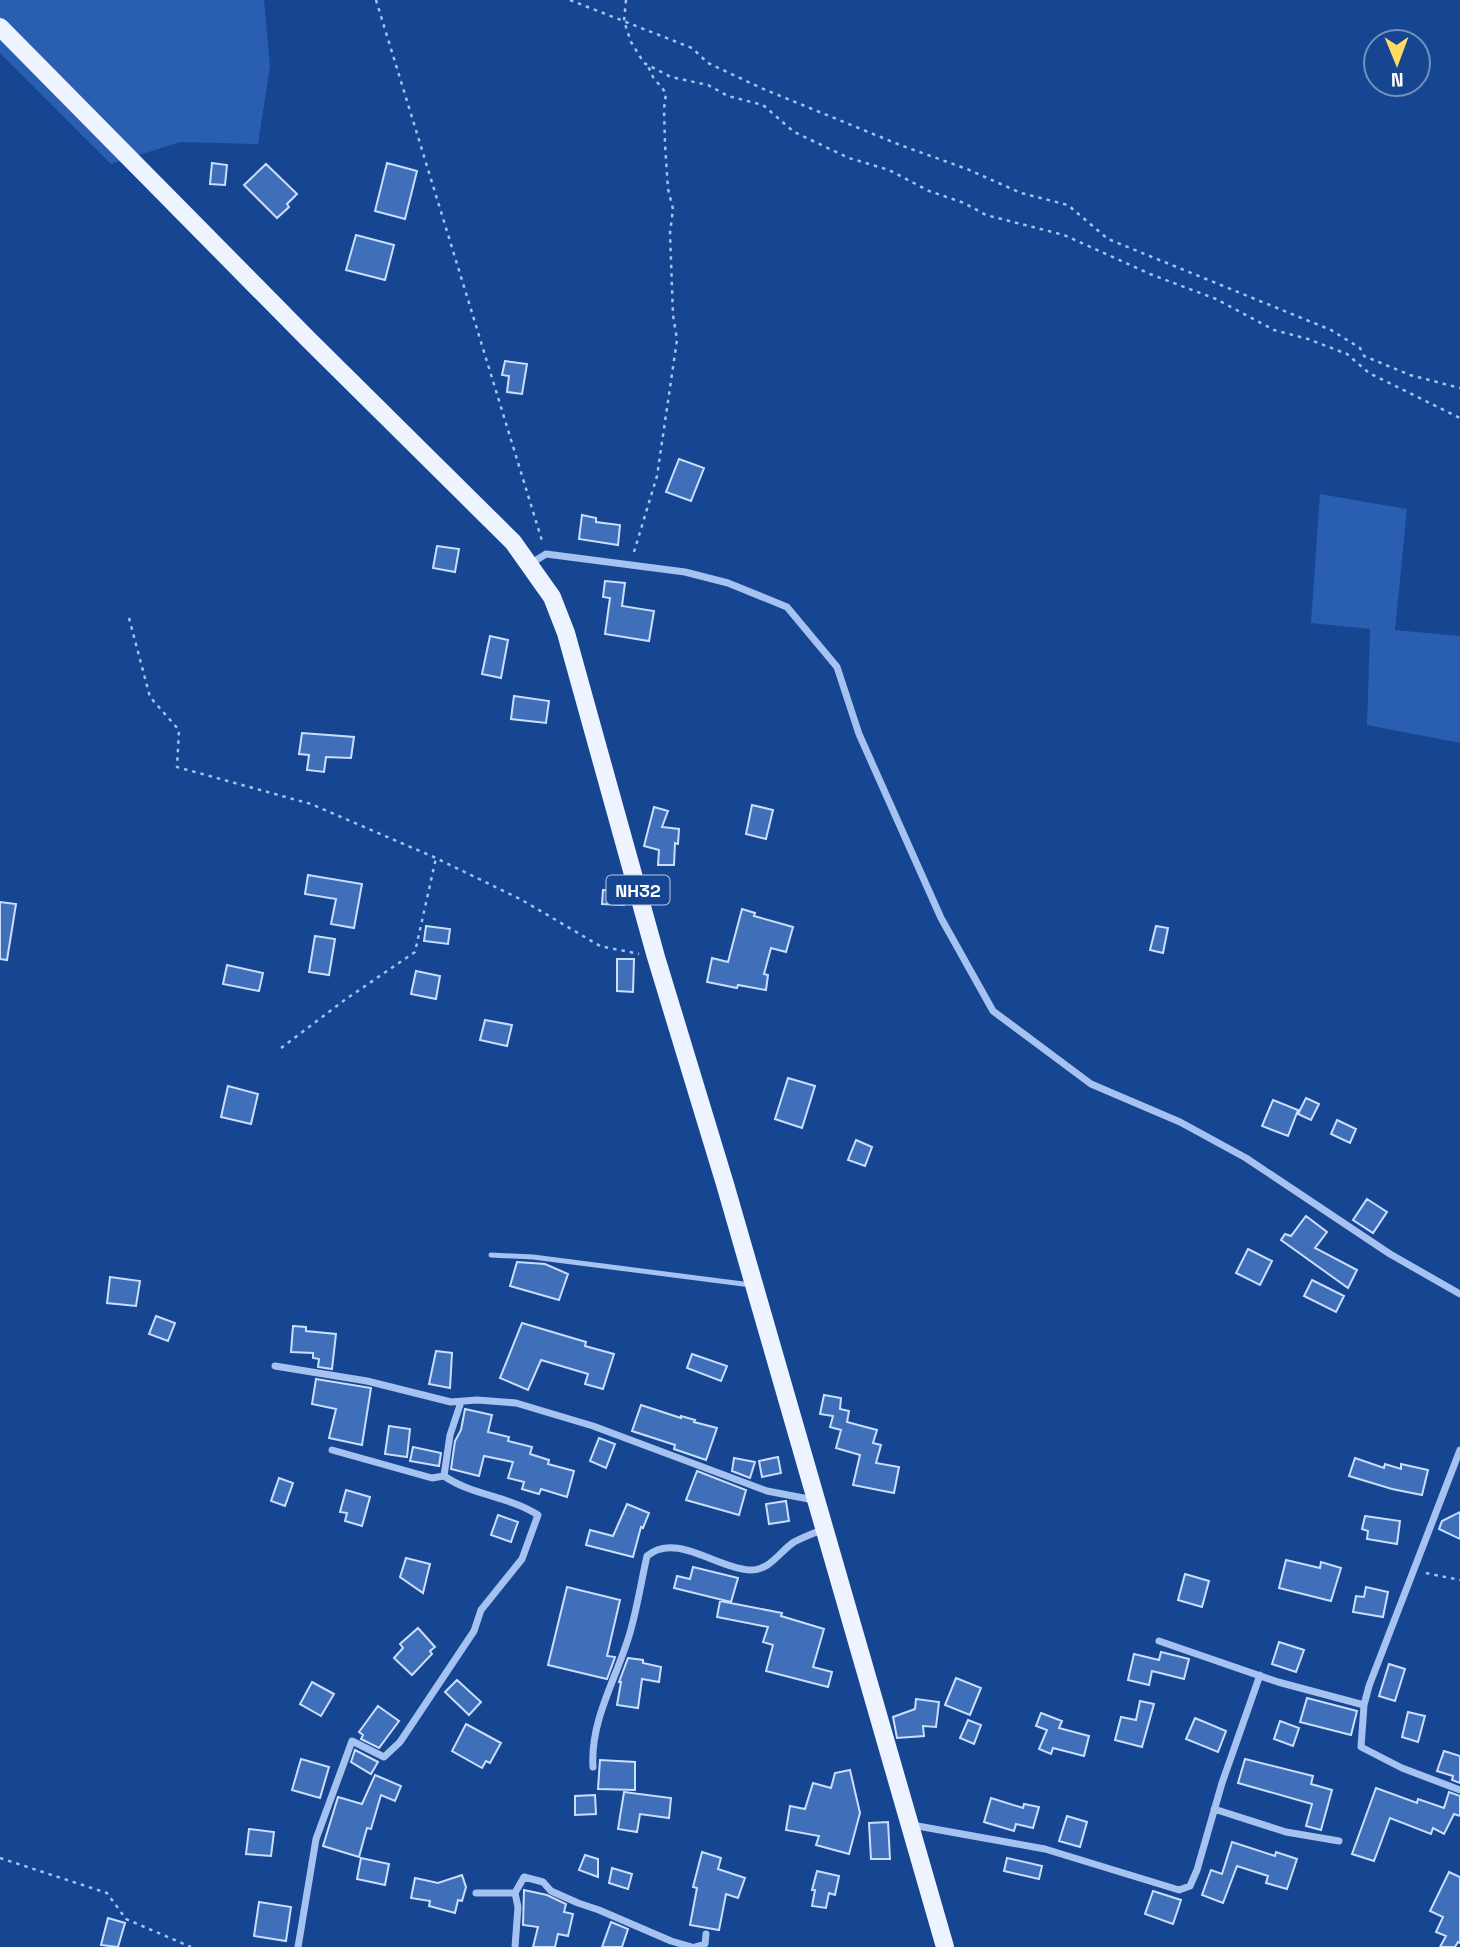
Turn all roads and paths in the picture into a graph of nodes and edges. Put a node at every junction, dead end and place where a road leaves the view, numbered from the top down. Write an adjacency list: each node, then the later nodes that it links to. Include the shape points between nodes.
1 (376, 0): 9 (path)
2 (570, 0): 4 (path)
3 (626, 0): 4 (path)
4 (624, 21): 6 (path, via 631,42); 7 (path, via 692,48 708,63 761,88 1021,193 1068,205 1108,239 1331,330 1360,348 1364,356)
5 (0, 27): 10 (main road, NH32)
6 (647, 65): 8 (path, via 671,77 763,105 794,132 986,215 1063,235 1216,299 1274,330 1347,354 1368,373); 11 (path, via 666,93 677,340 657,476)
7 (1460, 388)
8 (1460, 418)
9 (545, 554): 10 (street); 11 (street)
10 (530, 564): 14 (main road, NH32, via 552,597 566,633)
11 (631, 564): 18 (street, via 728,583 787,607 836,667 859,734 941,918 993,1011 1091,1084 1181,1122 1246,1158 1390,1254)
12 (129, 618): 13 (path, via 150,697 179,730 177,767 311,804)
13 (436, 858): 14 (path, via 522,900 600,946); 15 (path, via 415,952)
14 (656, 957): 17 (main road, NH32)
15 (281, 1048)
16 (491, 1255): 17 (lane)
17 (754, 1286): 24 (main road, NH32)
18 (1460, 1294)
19 (275, 1366): 20 (street)
20 (461, 1402): 23 (street, via 450,1434); 24 (street, via 516,1403 593,1426 767,1492)
21 (332, 1450): 23 (street, via 432,1478)
22 (1460, 1450): 26 (street)
23 (444, 1476): 41 (street, via 458,1486 521,1504 538,1515 522,1559 481,1609 474,1631 400,1742 384,1757 352,1741 316,1839)
24 (816, 1500): 25 (main road, NH32)
25 (824, 1529): 31 (street, via 793,1543 770,1564 751,1570 674,1546 657,1548 647,1556 629,1636 598,1724); 34 (main road, NH32)
26 (1414, 1570): 27 (path); 30 (street)
27 (1460, 1580)
28 (1159, 1642): 29 (street)
29 (1260, 1675): 30 (street); 33 (street)
30 (1364, 1705): 32 (street, via 1361,1747 1402,1769)
31 (593, 1768)
32 (1460, 1790)
33 (1214, 1809): 34 (street, via 1190,1886 1179,1890 1045,1849); 35 (street, via 1286,1832)
34 (912, 1825): 44 (main road, NH32)
35 (1339, 1841)
36 (0, 1858): 40 (path, via 107,1893 125,1919)
37 (476, 1893): 38 (street)
38 (515, 1893): 42 (street); 43 (street, via 524,1877 543,1882 551,1891 578,1903)
39 (706, 1934): 43 (street, via 705,1944)
40 (191, 1947)
41 (298, 1947)
42 (515, 1947)
43 (694, 1947)
44 (945, 1947)

